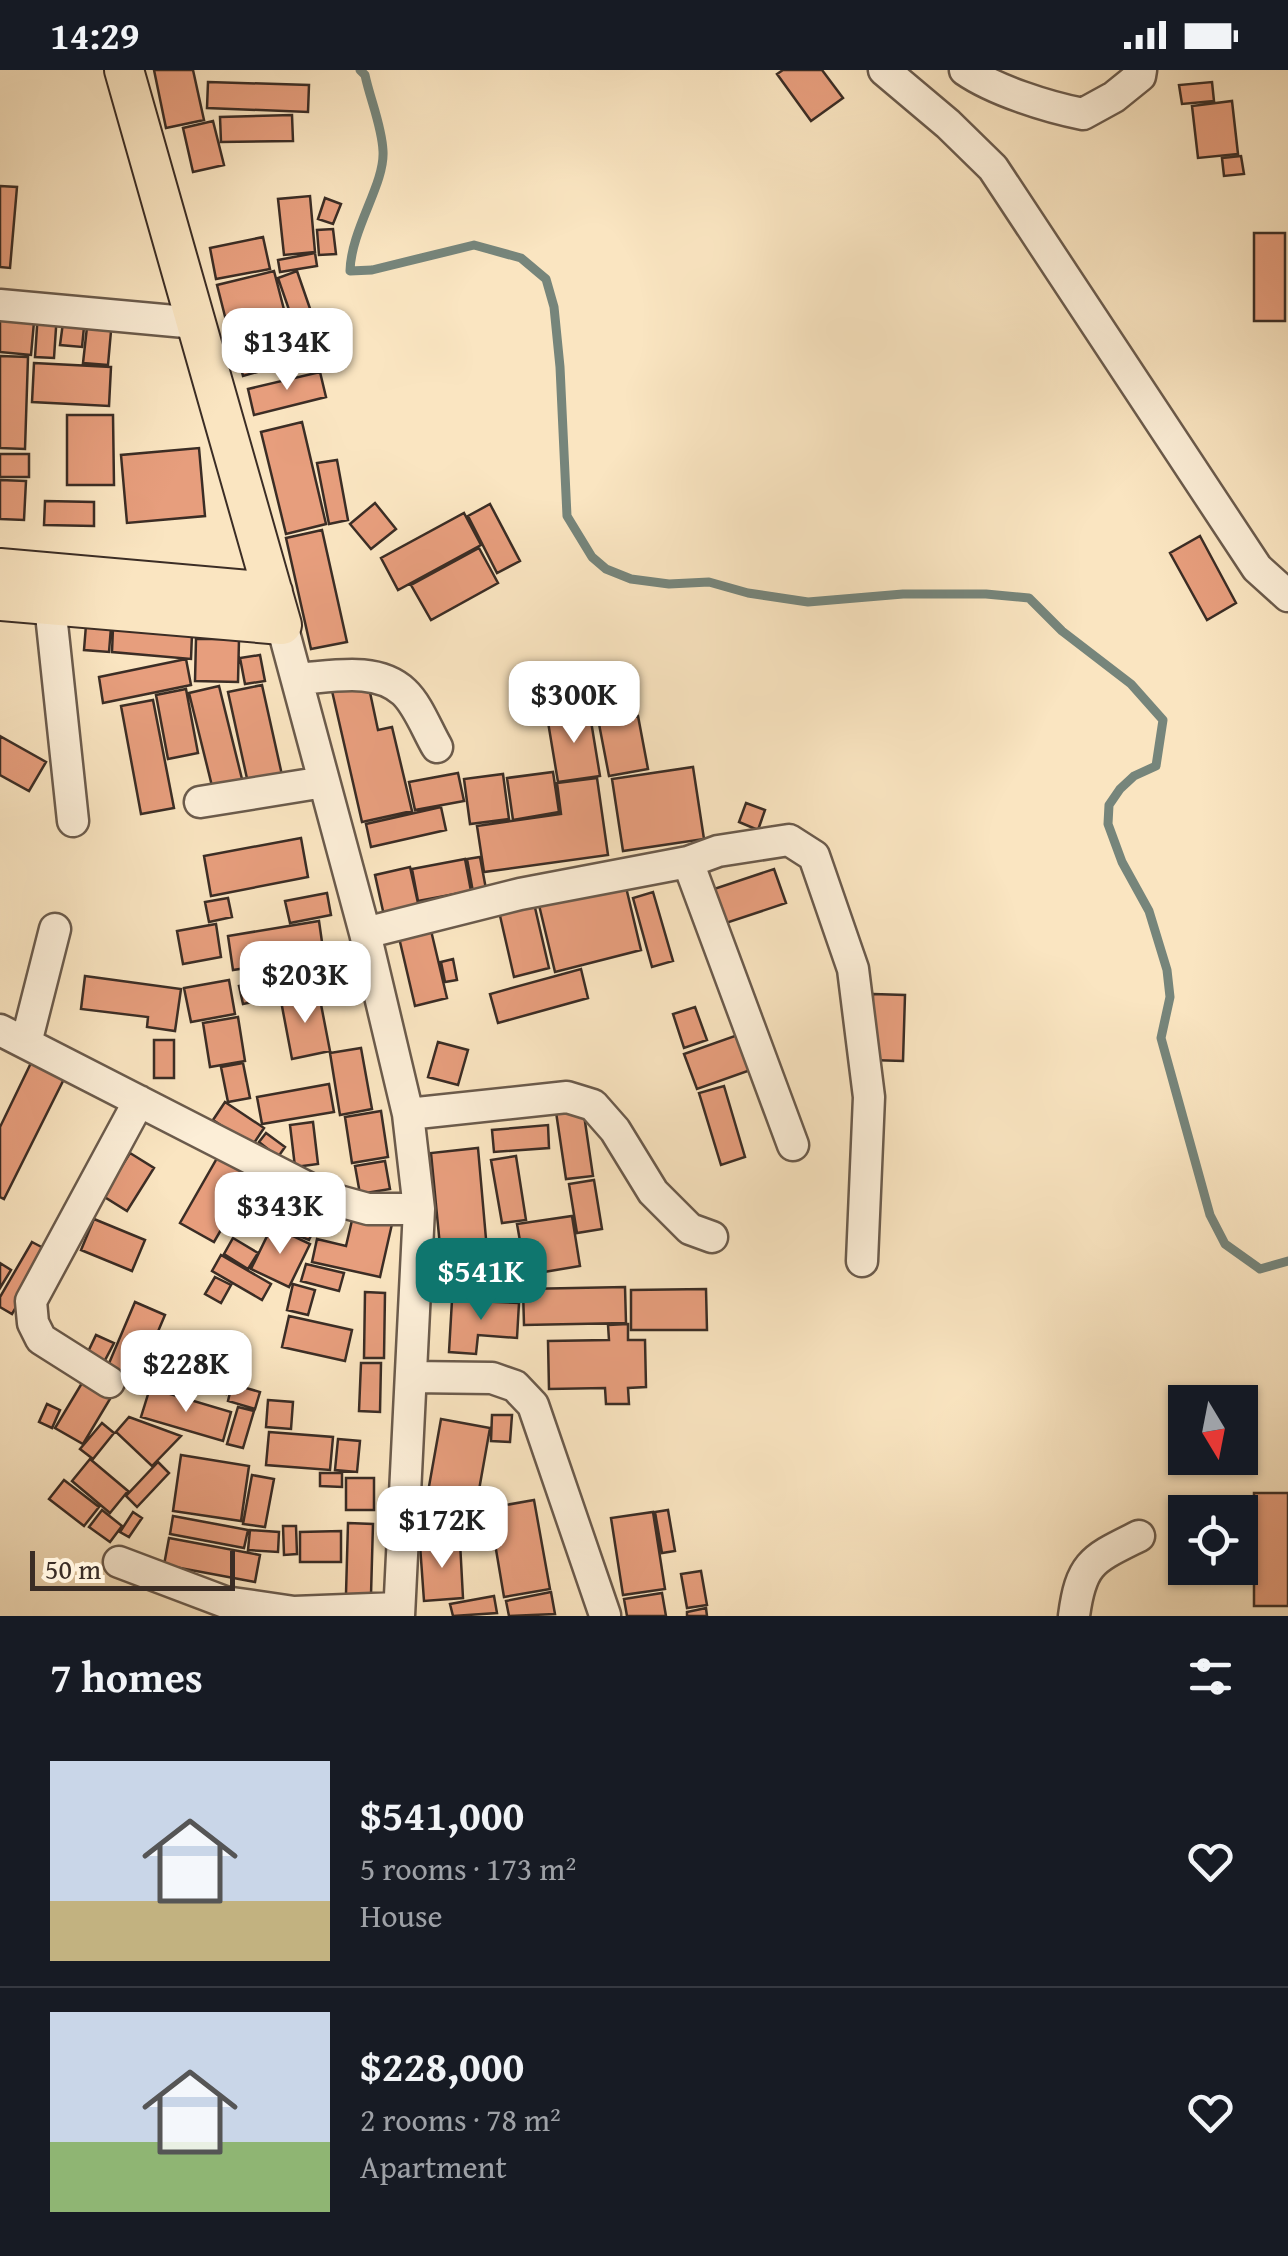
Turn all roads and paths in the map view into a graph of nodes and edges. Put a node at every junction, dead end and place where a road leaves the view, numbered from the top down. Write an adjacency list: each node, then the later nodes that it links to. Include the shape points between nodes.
1 (124, 70): 7 (main road)
2 (884, 70): 9 (street, via 992,168 1257,568)
3 (965, 70): 5 (street, via 986,84)
4 (1141, 70): 5 (street, via 1114,97 1083,114 1048,107)
5 (1012, 79)
6 (0, 304): 7 (street)
7 (196, 323): 12 (main road)
8 (0, 568): 12 (main road)
9 (1288, 596)
10 (0, 601): 11 (main road)
11 (50, 605): 12 (main road); 17 (street)
12 (278, 608): 13 (street)
13 (296, 678): 14 (street, via 382,678 405,693); 15 (street)
14 (437, 747)
15 (324, 782): 16 (street); 20 (street)
16 (200, 802)
17 (73, 821)
18 (688, 862): 20 (street, via 520,894); 24 (street); 27 (street, via 790,840 814,856 853,969 869,1097)
19 (56, 929): 21 (street)
20 (365, 934): 23 (street)
21 (13, 1037): 22 (street)
22 (139, 1101): 25 (street, via 328,1198 368,1208); 29 (street, via 31,1301 41,1339)
23 (408, 1114): 25 (street); 26 (street, via 567,1098 593,1105 652,1192 690,1229)
24 (793, 1145)
25 (418, 1208): 28 (street)
26 (712, 1237)
27 (862, 1261)
28 (411, 1378): 32 (street); 33 (street, via 492,1378 515,1386 533,1405)
29 (110, 1382)
30 (1139, 1536): 34 (street, via 1096,1557 1078,1584)
31 (119, 1562): 32 (street, via 225,1602 294,1612)
32 (398, 1612)
33 (606, 1615)
34 (1074, 1616)

